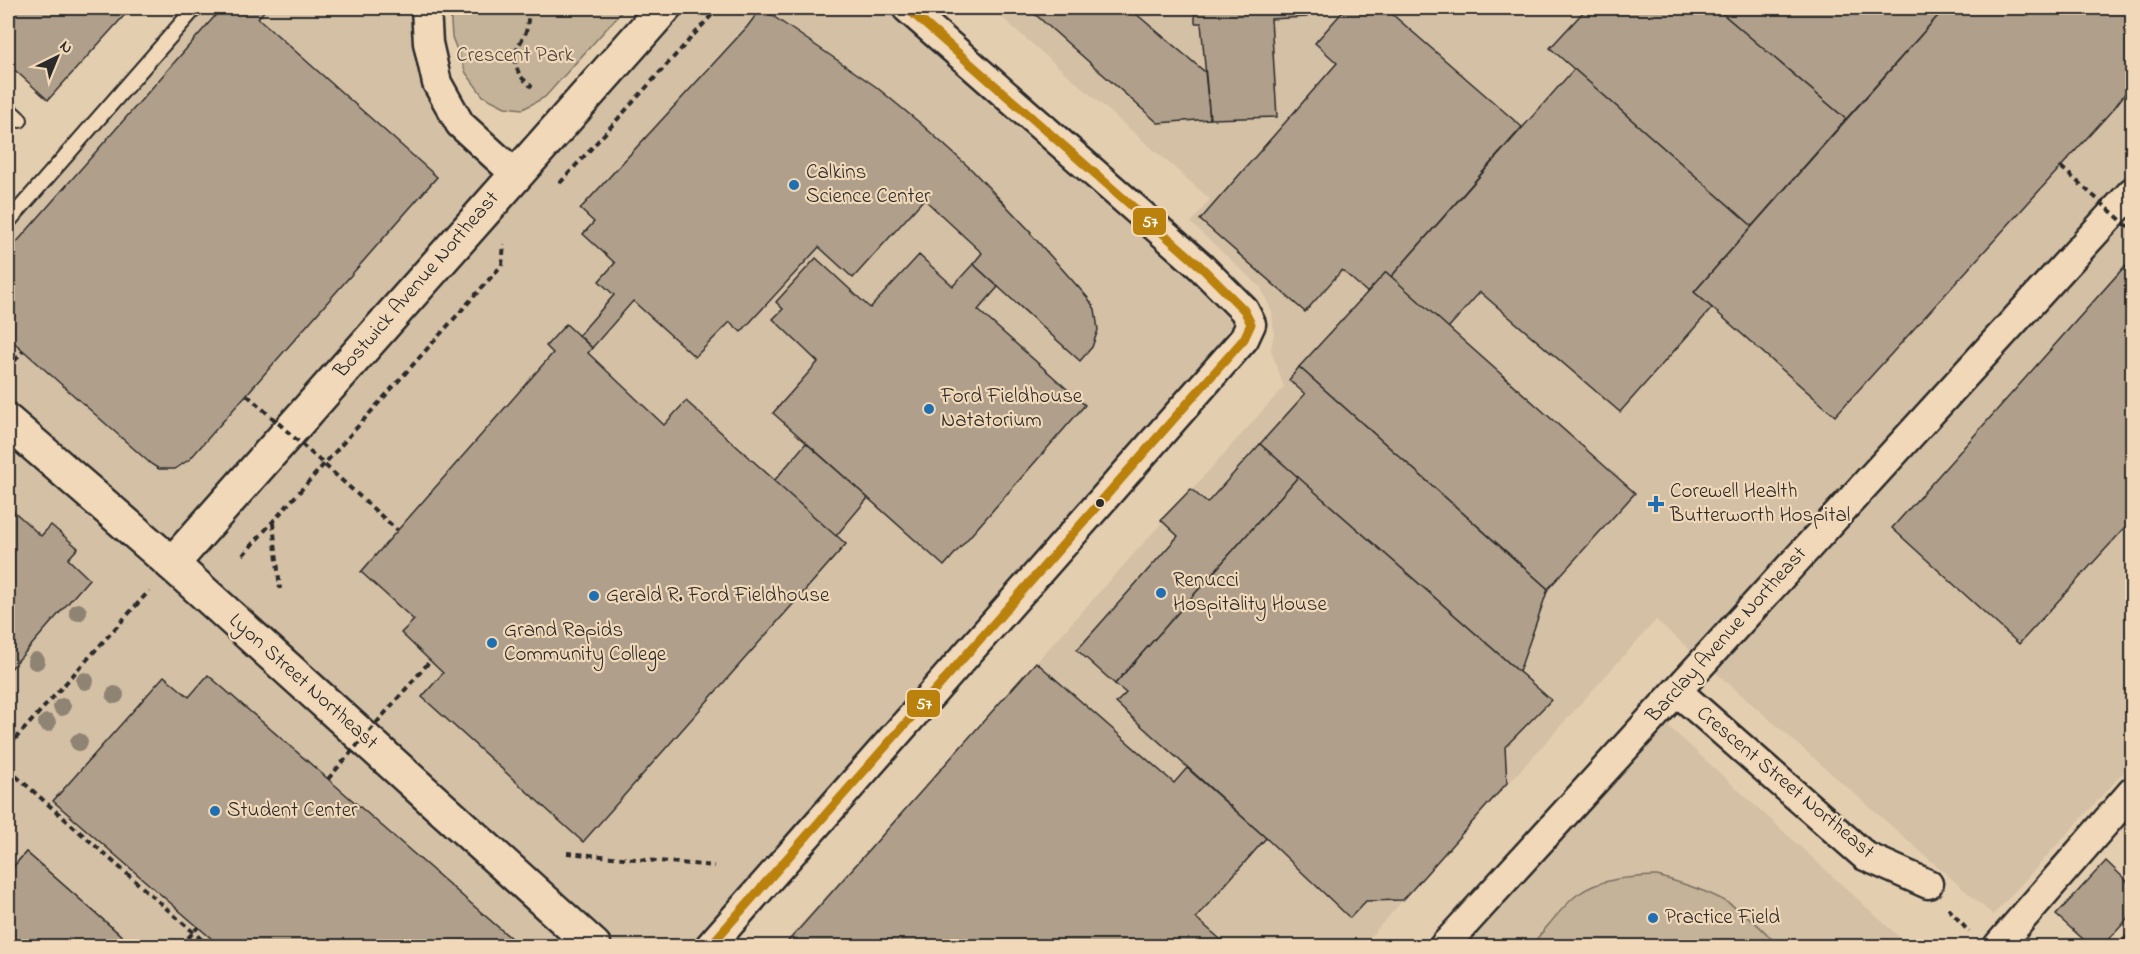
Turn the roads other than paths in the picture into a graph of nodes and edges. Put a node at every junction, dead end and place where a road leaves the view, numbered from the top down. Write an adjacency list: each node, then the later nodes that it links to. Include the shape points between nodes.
1 (195, 8): 9 (lane)
2 (426, 8): 7 (street, via 428,43 437,83 460,124)
3 (664, 8): 7 (street, Bostwick Avenue Northeast)
4 (907, 8): 17 (street, via 1205,271 1244,310 1251,324 1244,339)
5 (8, 109): 6 (lane)
6 (20, 120)
7 (515, 174): 11 (street, Bostwick Avenue Northeast)
8 (2133, 192): 12 (street, Barclay Avenue Northeast)
9 (8, 222)
10 (8, 422): 11 (street, Lyon Street Northeast)
11 (172, 564): 16 (street, Lyon Street Northeast)
12 (1677, 691): 14 (street, Crescent Street Northeast, via 1865,856); 18 (street, Barclay Avenue Northeast)
13 (2133, 792): 15 (street)
14 (1928, 884)
15 (1986, 942)
16 (594, 946)
17 (710, 946)
18 (1444, 946)

